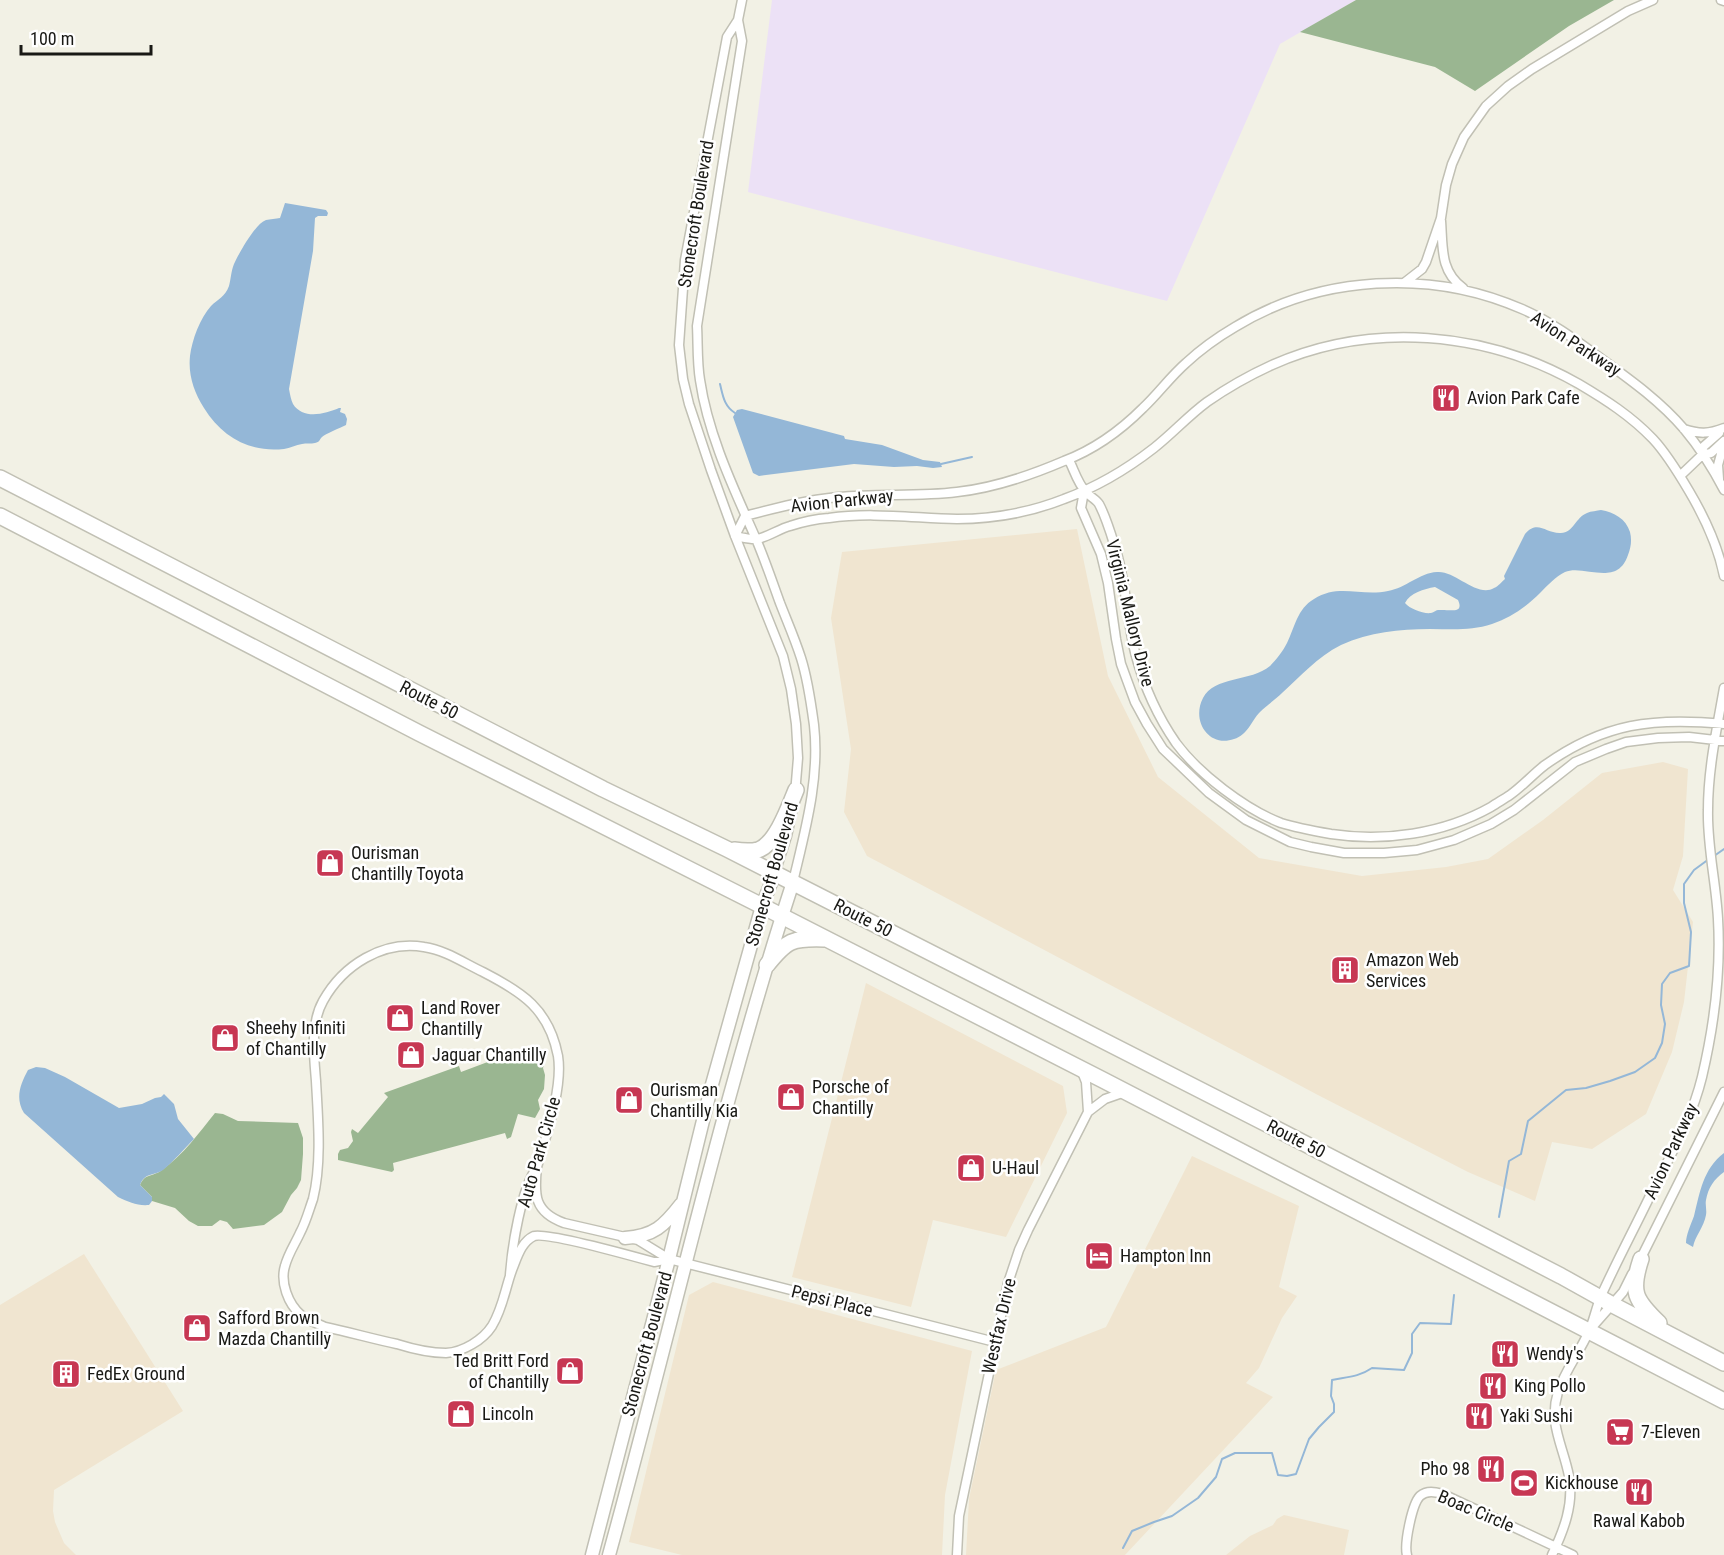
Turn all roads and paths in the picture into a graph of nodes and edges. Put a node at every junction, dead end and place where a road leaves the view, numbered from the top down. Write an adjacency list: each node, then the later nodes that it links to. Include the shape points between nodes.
1 (742, 0): 3 (street, Stonecroft Boulevard)
2 (1653, 0): 4 (street, via 1541,64 1496,96 1476,119 1457,151)
3 (738, 20): 17 (street, Stonecroft Boulevard, via 742,41 697,326 704,401); 18 (street, Stonecroft Boulevard, via 727,37 685,260 679,345 689,404)
4 (1441, 218): 5 (street, via 1422,269); 6 (street, via 1447,272)
5 (1403, 283): 6 (street, Avion Parkway); 11 (street, Avion Parkway, via 1358,285 1316,293 1252,317 1187,362 1127,423)
6 (1466, 291): 8 (street, Avion Parkway, via 1504,302 1546,321 1640,387)
7 (1724, 428): 8 (street, via 1711,433); 10 (street, via 1703,447)
8 (1684, 429): 10 (street, Avion Parkway)
9 (1724, 442): 10 (street); 14 (street, via 1718,465)
10 (1702, 455): 12 (street); 14 (street, Avion Parkway)
11 (1069, 460): 15 (street, Virginia Mallory Drive); 17 (street, Avion Parkway, via 988,487 926,495 872,494 803,501)
12 (1680, 476): 15 (street, Avion Parkway, via 1654,441 1624,412 1545,366 1474,343 1398,337 1323,348 1251,375 1208,402 1129,466); 20 (street, Avion Parkway, via 1703,514)
13 (0, 478): 25 (highway, Route 50)
14 (1722, 486)
15 (1084, 491): 19 (street, Avion Parkway, via 1006,514 958,519 831,517 788,526); 22 (street, Virginia Mallory Drive, via 1099,503 1116,549 1136,655 1159,714 1177,744 1209,777 1252,809 1281,822 1361,837 1428,830 1481,812 1560,755 1595,737 1650,722); 23 (street, Virginia Mallory Drive, via 1081,508 1101,554 1121,664 1147,724 1163,749 1209,793 1246,820 1290,842 1344,853 1418,850 1491,824 1575,762 1606,749 1658,738)
16 (0, 516): 28 (highway, Route 50)
17 (745, 516): 18 (street); 19 (street, Stonecroft Boulevard)
18 (735, 536): 19 (street); 24 (street, Stonecroft Boulevard, via 783,656 791,689 798,758)
19 (756, 539): 27 (street, Stonecroft Boulevard, via 801,659 814,727 813,790)
20 (1724, 576)
21 (1724, 687): 22 (street, Avion Parkway)
22 (1721, 723): 23 (street, Avion Parkway)
23 (1719, 741): 43 (street, Avion Parkway, via 1707,809 1718,917 1718,966 1702,1076 1681,1138 1654,1187)
24 (795, 790): 25 (highway, via 769,842 758,850); 26 (street, Stonecroft Boulevard, via 790,825)
25 (727, 849): 26 (highway, Route 50)
26 (775, 873): 27 (highway, Route 50); 28 (main road, Stonecroft Boulevard)
27 (793, 882): 29 (main road, Stonecroft Boulevard); 43 (highway, Route 50)
28 (762, 906): 29 (highway, Route 50); 37 (main road, Stonecroft Boulevard)
29 (782, 916): 30 (highway, Route 50); 31 (main road, Stonecroft Boulevard)
30 (827, 940): 31 (highway, via 794,940 781,947); 32 (highway, Route 50)
31 (767, 965): 41 (main road, Stonecroft Boulevard)
32 (1081, 1069): 33 (highway, Route 50); 35 (street)
33 (1126, 1091): 35 (street, via 1105,1099); 44 (highway, Route 50)
34 (1724, 1092): 40 (street, Avion Parkway)
35 (1088, 1112): 46 (street, Westfax Drive, via 1019,1250)
36 (537, 1167): 38 (street, via 536,1197 552,1219); 42 (street, Auto Park Circle, via 530,1177 512,1249); 42 (street, Auto Park Circle, via 555,1099 559,1066 544,1019 522,994 460,960 411,945 362,959 334,982 319,1008 316,1023 316,1178 309,1210 284,1267 288,1297 301,1315 326,1327 448,1353 469,1346 487,1332 501,1309)
37 (684, 1201): 38 (main road, via 659,1229); 39 (main road, Stonecroft Boulevard)
38 (625, 1238): 39 (street, via 638,1240)
39 (669, 1259): 41 (street, Pepsi Place); 42 (street, Auto Park Circle, via 654,1262 540,1235 520,1250); 50 (main road, Stonecroft Boulevard)
40 (1641, 1259): 43 (street, Avion Parkway, via 1623,1292); 45 (highway, via 1634,1287 1640,1303)
41 (685, 1263): 46 (street, Pepsi Place); 51 (main road, Stonecroft Boulevard)
42 (510, 1275)
43 (1607, 1301): 44 (street, Avion Parkway); 44 (street, Avion Parkway); 45 (highway, Route 50)
44 (1589, 1331): 48 (highway, Route 50); 49 (street, via 1562,1382 1555,1405 1554,1419 1570,1492 1567,1519)
45 (1672, 1336): 47 (highway, Route 50)
46 (995, 1342): 52 (street, Westfax Drive, via 959,1516)
47 (1724, 1363)
48 (1724, 1401)
49 (1554, 1551): 53 (street, Boac Circle, via 1432,1492 1422,1495 1415,1504); 54 (street)
50 (592, 1555)
51 (609, 1555)
52 (957, 1555)
53 (1407, 1555)
54 (1573, 1555)

